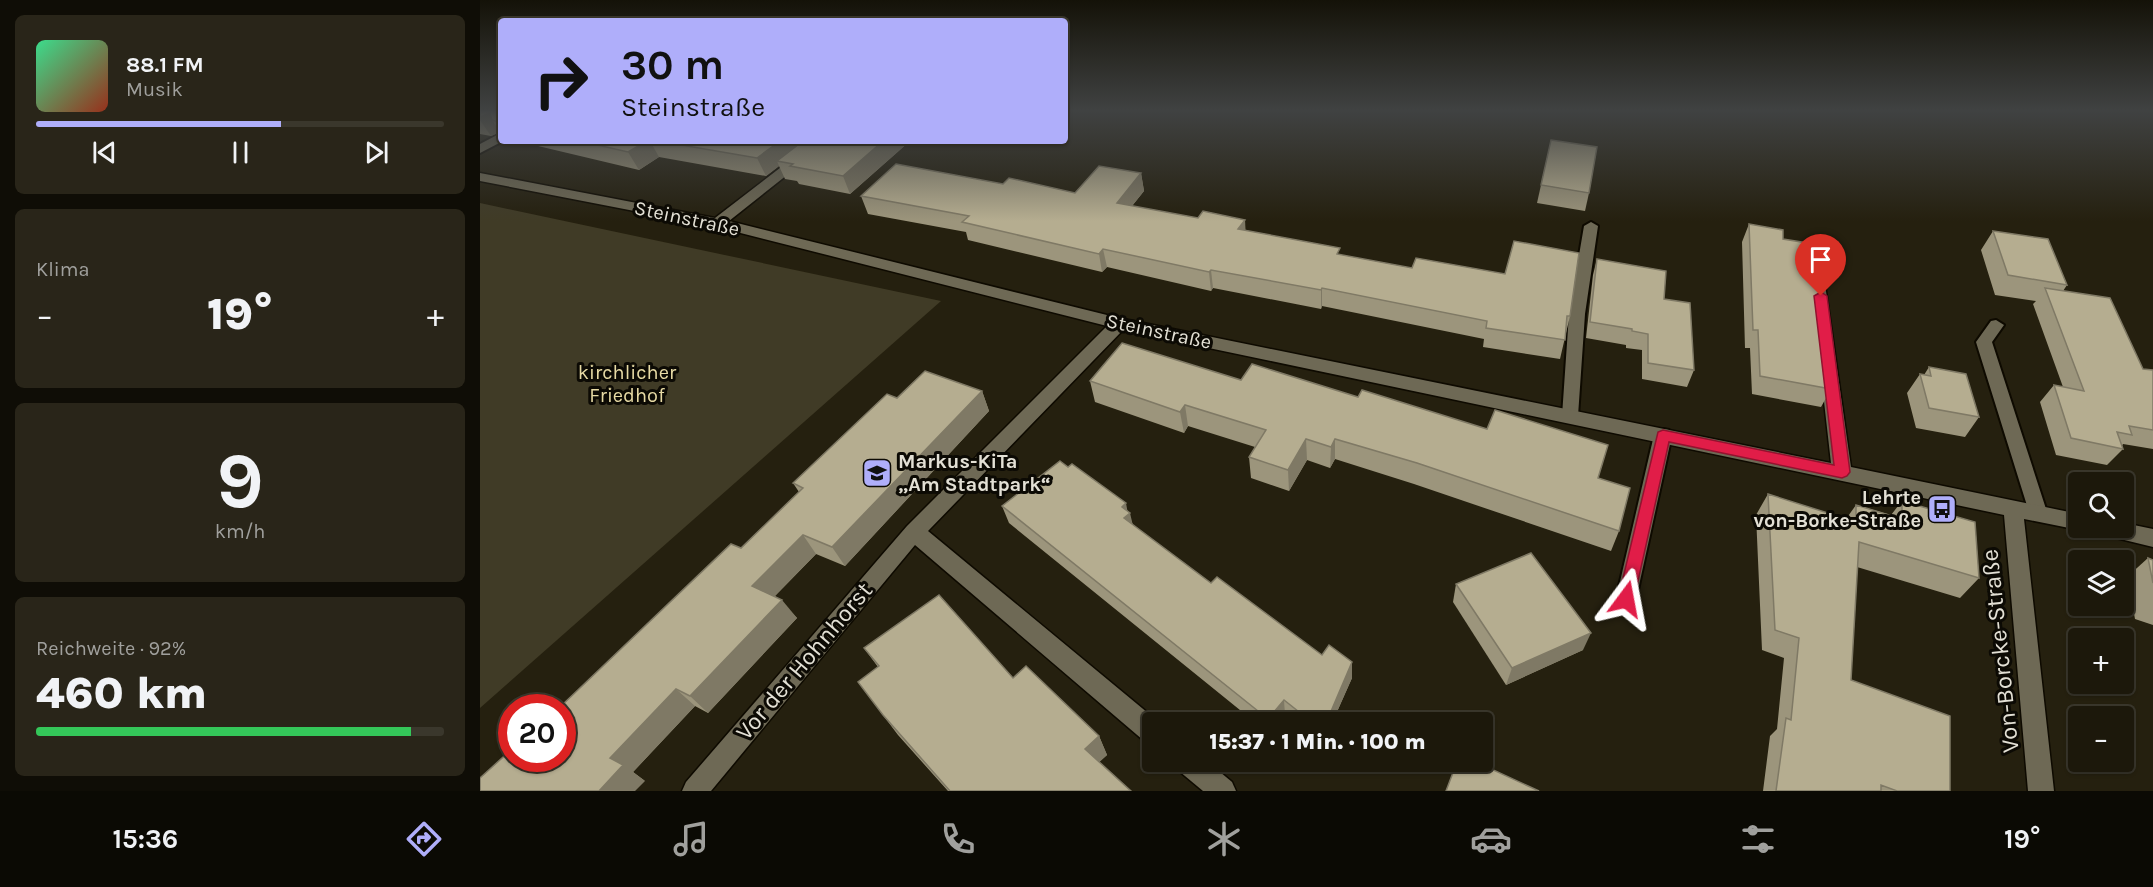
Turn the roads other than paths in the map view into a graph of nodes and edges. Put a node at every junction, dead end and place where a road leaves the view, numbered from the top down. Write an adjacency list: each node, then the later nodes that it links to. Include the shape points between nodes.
1 (815, 147): 3 (street)
2 (480, 177): 3 (street, Steinstraße)
3 (718, 223): 6 (street, Steinstraße)
4 (1591, 226): 8 (lane, via 1577,314)
5 (1815, 252): 10 (street)
6 (1119, 324): 8 (street, Steinstraße); 14 (street, Vor der Hohnhorst)
7 (1996, 325): 12 (lane, via 1984,342)
8 (1570, 416): 9 (street, Steinstraße)
9 (1663, 435): 10 (street, Steinstraße); 17 (lane)
10 (1842, 472): 11 (street, Steinstraße)
11 (2013, 507): 12 (street, Steinstraße); 22 (street, Von-Borcke-Straße)
12 (2038, 512): 13 (street, Steinstraße)
13 (2068, 519)
14 (914, 532): 18 (street); 20 (street, Vor der Hohnhorst)
15 (2134, 534): 16 (street)
16 (2153, 538)
17 (1626, 599)
18 (1142, 724)
19 (1200, 772): 21 (street)
20 (695, 791)
21 (1223, 791)
22 (2041, 791)

